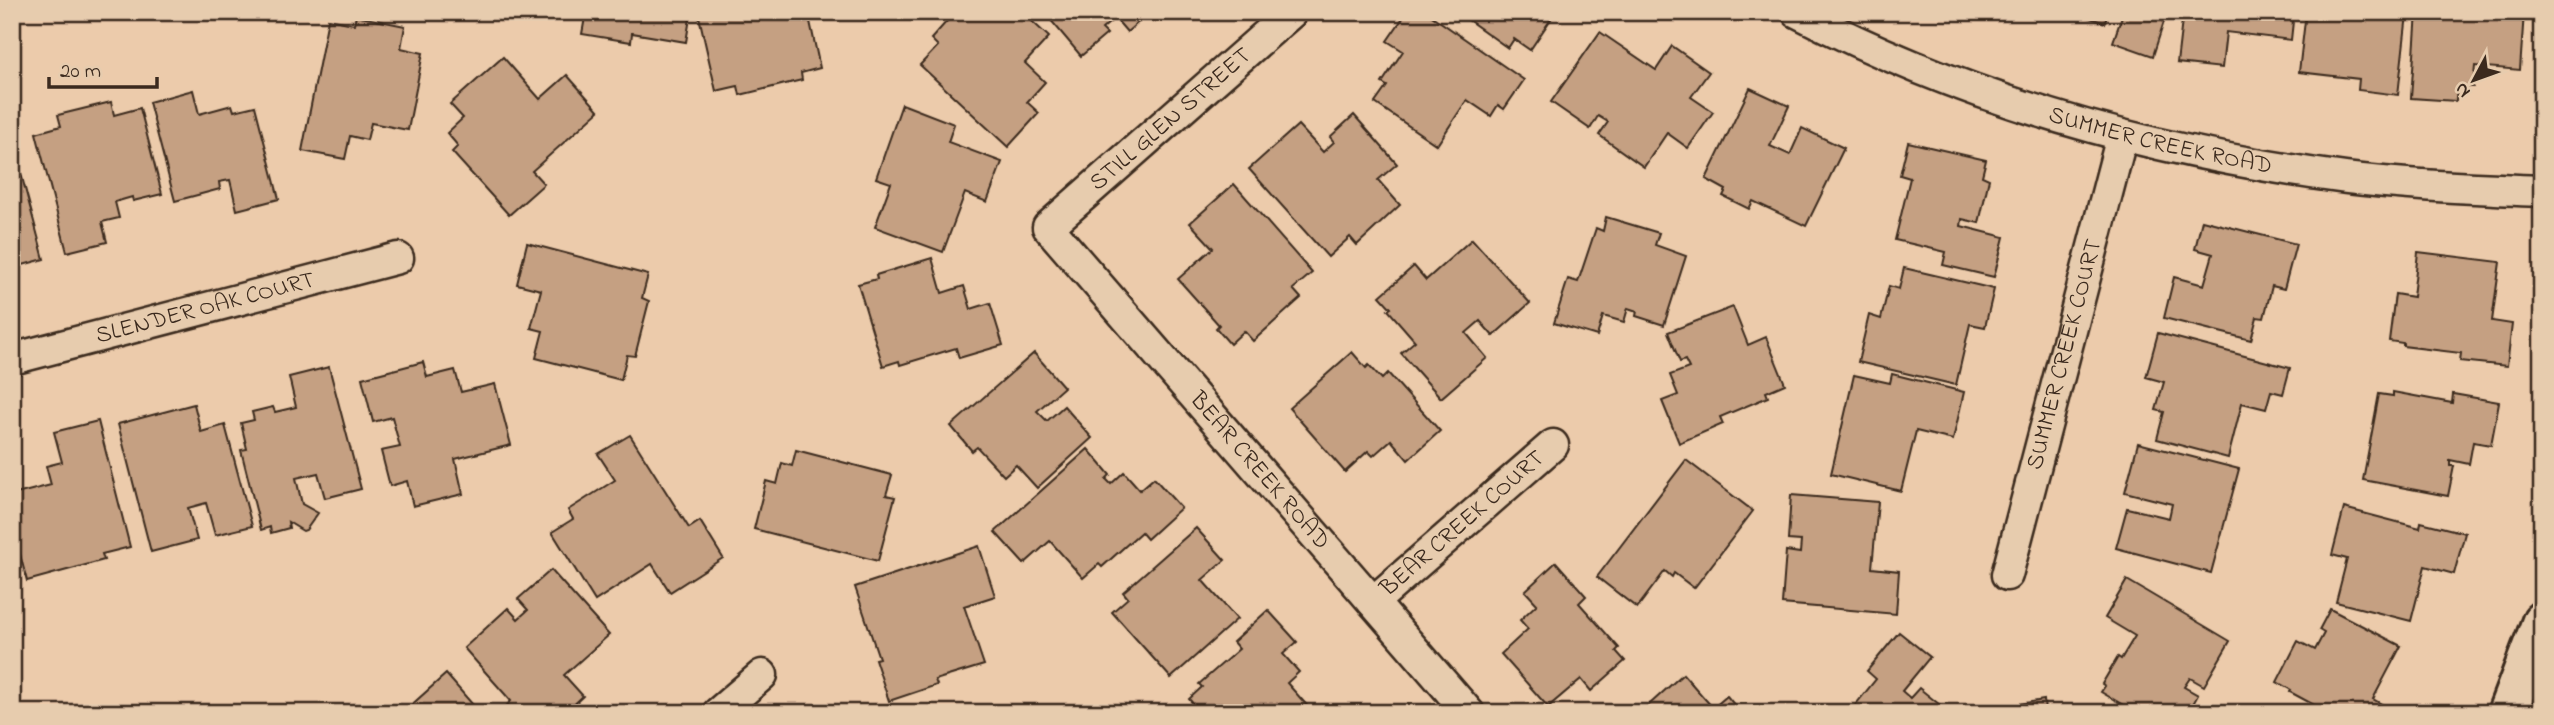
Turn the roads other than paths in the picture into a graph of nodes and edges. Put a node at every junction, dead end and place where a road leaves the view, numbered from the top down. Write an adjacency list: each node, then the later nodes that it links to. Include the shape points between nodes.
1 (1292, 12): 5 (street, STILL GLEN STREET)
2 (1797, 12): 3 (street, SUMMER CREEK ROAD, via 1930,73)
3 (2122, 136): 4 (street, SUMMER CREEK ROAD, via 2235,162 2349,178); 9 (street, SUMMER CREEK COURT)
4 (2542, 191)
5 (1048, 227): 10 (street, BEAR CREEK ROAD)
6 (398, 258): 7 (street, SLENDER OAK COURT)
7 (12, 359)
8 (1553, 445): 10 (street, BEAR CREEK COURT)
9 (2007, 575)
10 (1373, 602): 14 (street, BEAR CREEK ROAD)
11 (2542, 621): 15 (street)
12 (762, 676): 13 (street)
13 (719, 713)
14 (1469, 713)
15 (2507, 713)

